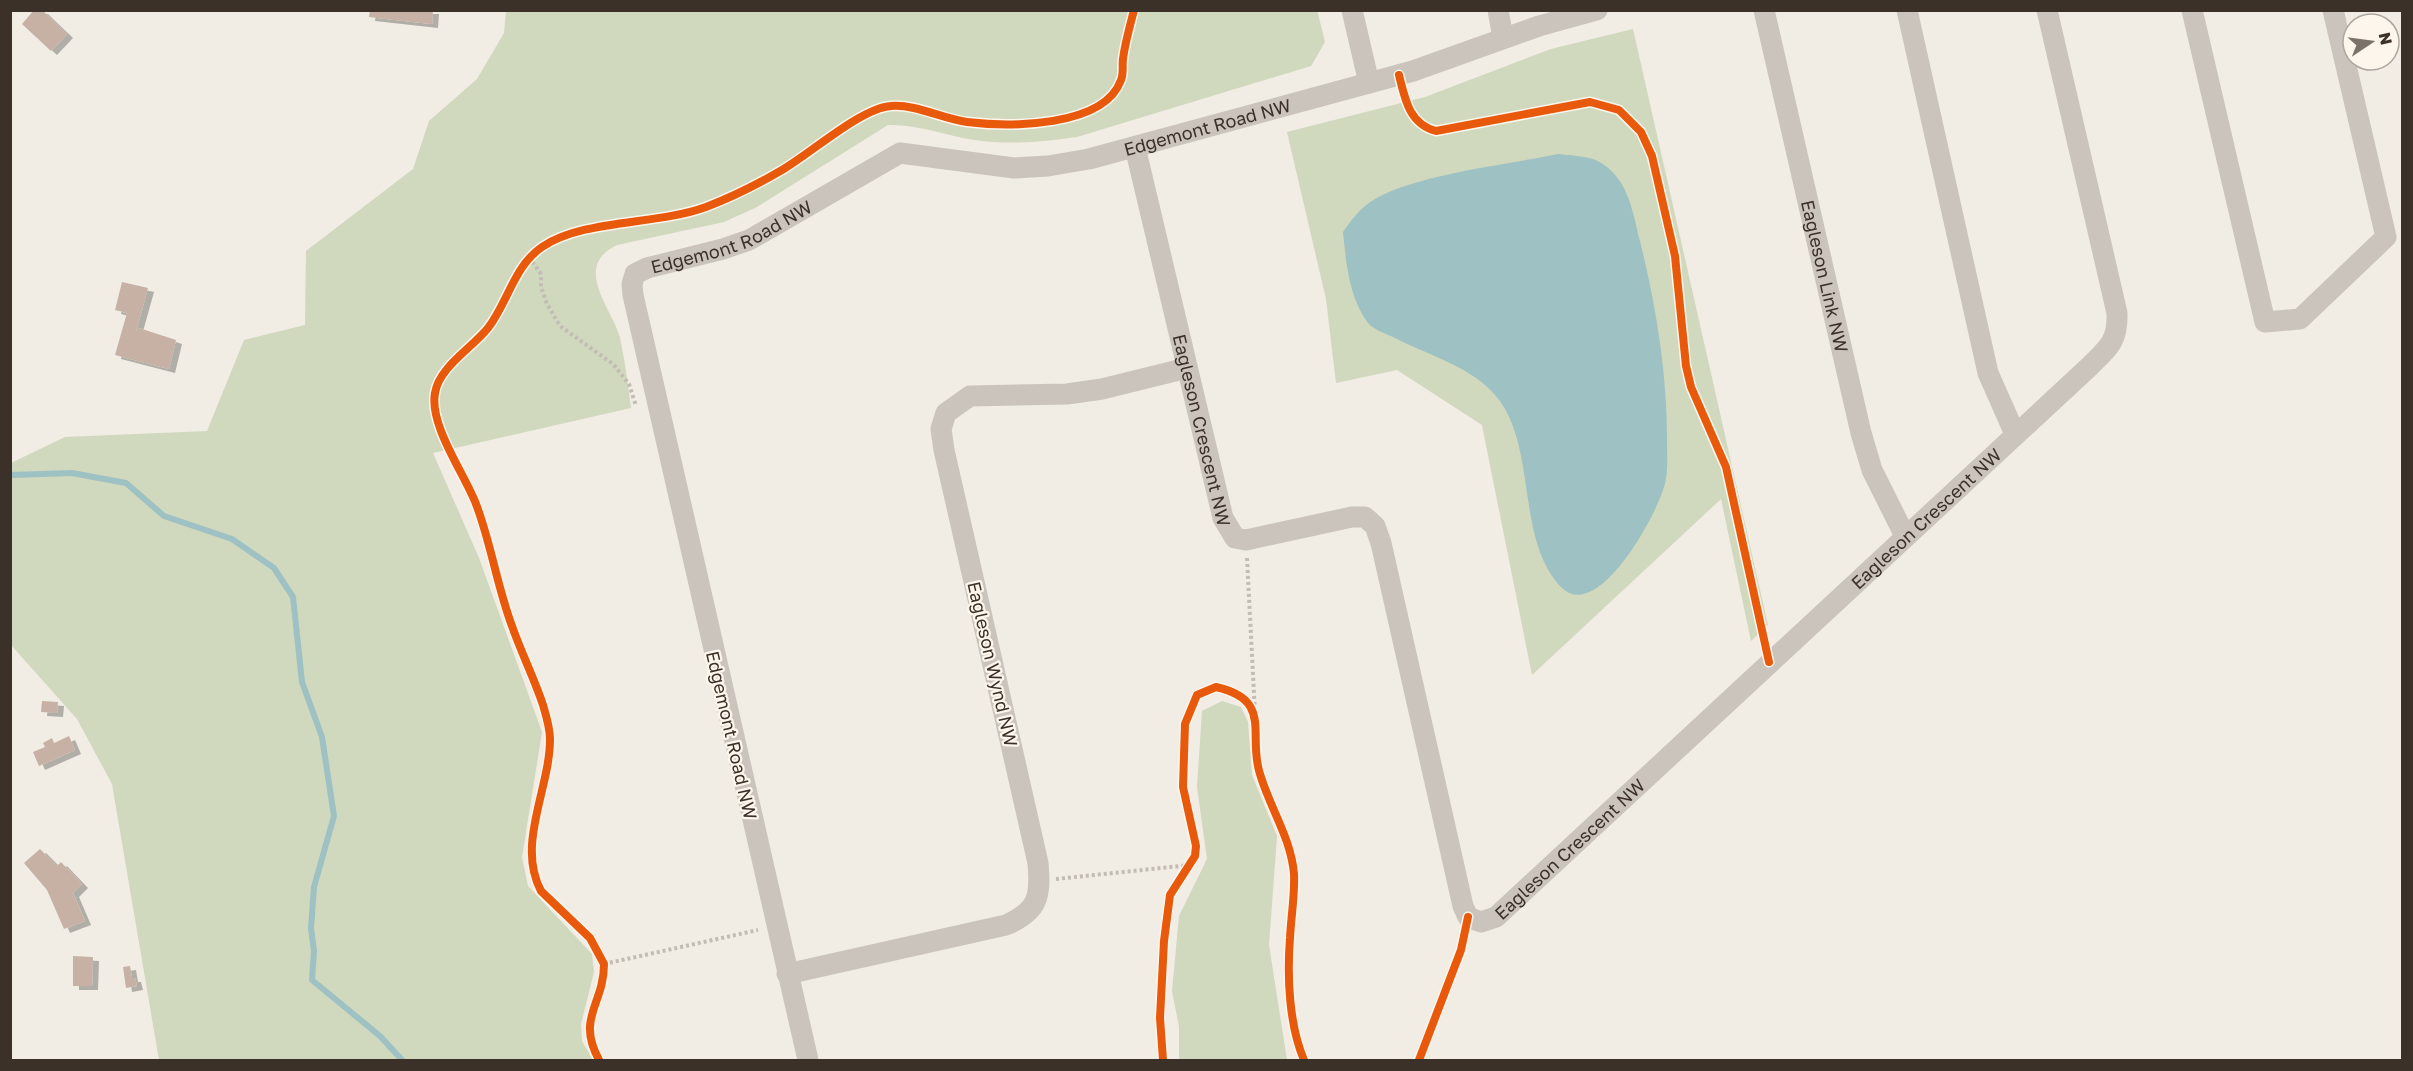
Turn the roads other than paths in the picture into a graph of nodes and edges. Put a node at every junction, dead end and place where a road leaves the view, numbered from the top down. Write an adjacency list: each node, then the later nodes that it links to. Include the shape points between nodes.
1 (1352, 10): 10 (street)
2 (1498, 10): 9 (street)
3 (1597, 10): 9 (street, Edgemont Road NW)
4 (1764, 10): 14 (street, Eagleson Link NW, via 1861,433 1872,470)
5 (1906, 10): 13 (street, via 1988,373)
6 (2047, 10): 13 (street, Eagleson Crescent NW, via 2117,328 2114,341)
7 (2192, 10): 8 (street, via 2265,322 2300,319 2386,237)
8 (2333, 10)
9 (1503, 38): 10 (street, Edgemont Road NW, via 1430,66)
10 (1369, 83): 11 (street, Edgemont Road NW)
11 (1135, 147): 12 (street, Eagleson Crescent NW); 15 (street, Edgemont Road NW, via 1048,166 1014,168 900,153 749,240 635,274 633,295)
12 (1187, 368): 14 (street, Eagleson Crescent NW, via 1223,518 1235,538 1246,540 1352,517 1365,517 1375,526 1463,906 1468,917 1481,922 1496,916); 15 (street, Eagleson Wynd NW, via 1067,394 970,396 946,413 941,429 944,450 1038,863 1040,883 1035,904 1025,917 1006,925)
13 (2015, 435): 14 (street, Eagleson Crescent NW)
14 (1905, 536)
15 (787, 974): 16 (street, Edgemont Road NW)
16 (808, 1060)

